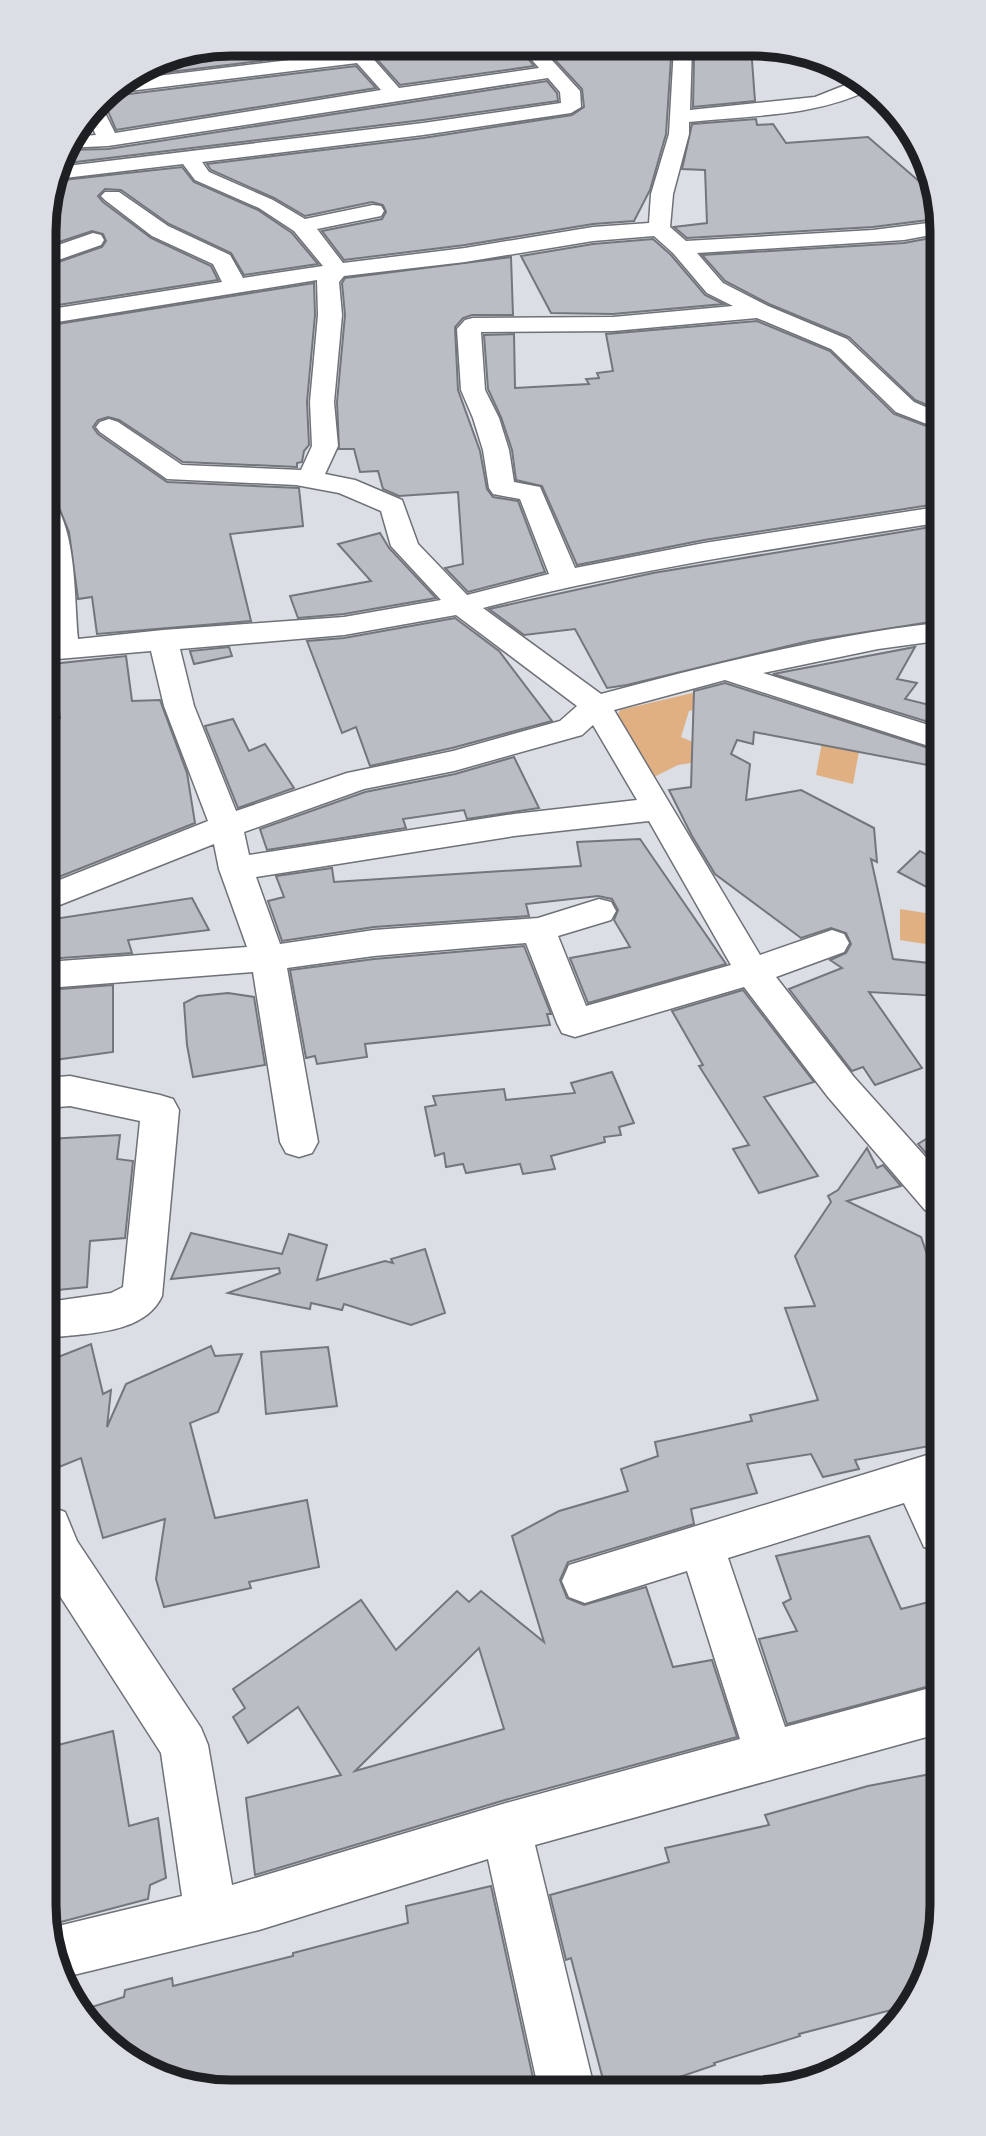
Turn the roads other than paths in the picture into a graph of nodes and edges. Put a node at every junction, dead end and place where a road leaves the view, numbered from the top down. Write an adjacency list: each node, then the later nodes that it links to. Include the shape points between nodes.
1 (267, 56): 7 (street)
2 (330, 56): 7 (street)
3 (360, 56): 14 (street)
4 (537, 56): 9 (street)
5 (683, 56): 19 (street)
6 (217, 57): 10 (street)
7 (273, 67): 10 (street); 15 (street)
8 (167, 68): 11 (street)
9 (550, 72): 14 (street); 21 (street, via 570,91 571,107)
10 (226, 73): 11 (street); 18 (street)
11 (173, 80): 12 (street); 17 (street)
12 (137, 83)
13 (857, 88): 19 (street, via 815,103)
14 (394, 94): 15 (street); 21 (street, via 405,99)
15 (297, 109): 18 (street)
16 (143, 110): 22 (street)
17 (188, 112): 18 (street); 22 (street)
18 (247, 117)
19 (680, 117): 31 (street, via 662,194)
20 (97, 118): 23 (street)
21 (423, 129): 25 (street)
22 (151, 132): 23 (street)
23 (108, 140): 24 (street)
24 (80, 142)
25 (187, 156): 26 (street); 29 (street, via 202,176 266,204)
26 (66, 172)
27 (112, 196): 37 (street, via 160,231 222,260)
28 (373, 211): 29 (street)
29 (296, 223): 30 (street); 36 (street)
30 (265, 227)
31 (659, 229): 34 (street); 36 (street)
32 (930, 229): 34 (street, via 888,237 737,241)
33 (93, 240): 35 (street)
34 (681, 248): 38 (street, via 715,288)
35 (56, 254)
36 (337, 270): 37 (street); 44 (street, via 328,281 330,315 322,402 325,446)
37 (236, 286): 39 (street)
38 (760, 311): 41 (street, via 839,344); 46 (street, via 613,324 473,325 469,329 473,390 496,450 502,488 531,493)
39 (56, 315)
40 (930, 404): 41 (street)
41 (905, 407): 42 (street)
42 (930, 418)
43 (109, 427): 44 (street, via 176,473)
44 (310, 479): 47 (street, via 346,486 394,506 404,546)
45 (930, 516): 46 (street)
46 (565, 578): 47 (street)
47 (461, 605): 49 (street, via 344,626); 52 (street)
48 (930, 633): 51 (street)
49 (163, 639): 50 (street); 55 (street, via 179,706)
50 (56, 649)
51 (725, 671): 52 (street); 53 (street)
52 (596, 705): 54 (street); 55 (street, via 571,728 453,761 358,780)
53 (930, 736)
54 (659, 810): 56 (street, via 514,825); 62 (street)
55 (226, 826): 56 (street); 57 (street)
56 (236, 869): 61 (street)
57 (56, 894)
58 (599, 911): 59 (street)
59 (538, 930): 61 (street, via 374,943); 62 (street, via 575,1023)
60 (832, 943): 62 (street)
61 (268, 958): 63 (street); 65 (street)
62 (751, 972): 66 (street, via 841,1087)
63 (56, 974)
64 (56, 1092): 67 (street, via 70,1091 160,1110 142,1296 119,1310)
65 (299, 1142)
66 (930, 1189)
67 (56, 1319)
68 (928, 1475): 69 (street)
69 (701, 1545): 71 (street); 73 (street)
70 (56, 1547): 75 (street, via 184,1745)
71 (585, 1581)
72 (930, 1712): 73 (street)
73 (769, 1755): 74 (street)
74 (506, 1828): 75 (street); 77 (street)
75 (211, 1915): 76 (street)
76 (62, 1951)
77 (564, 2080)

